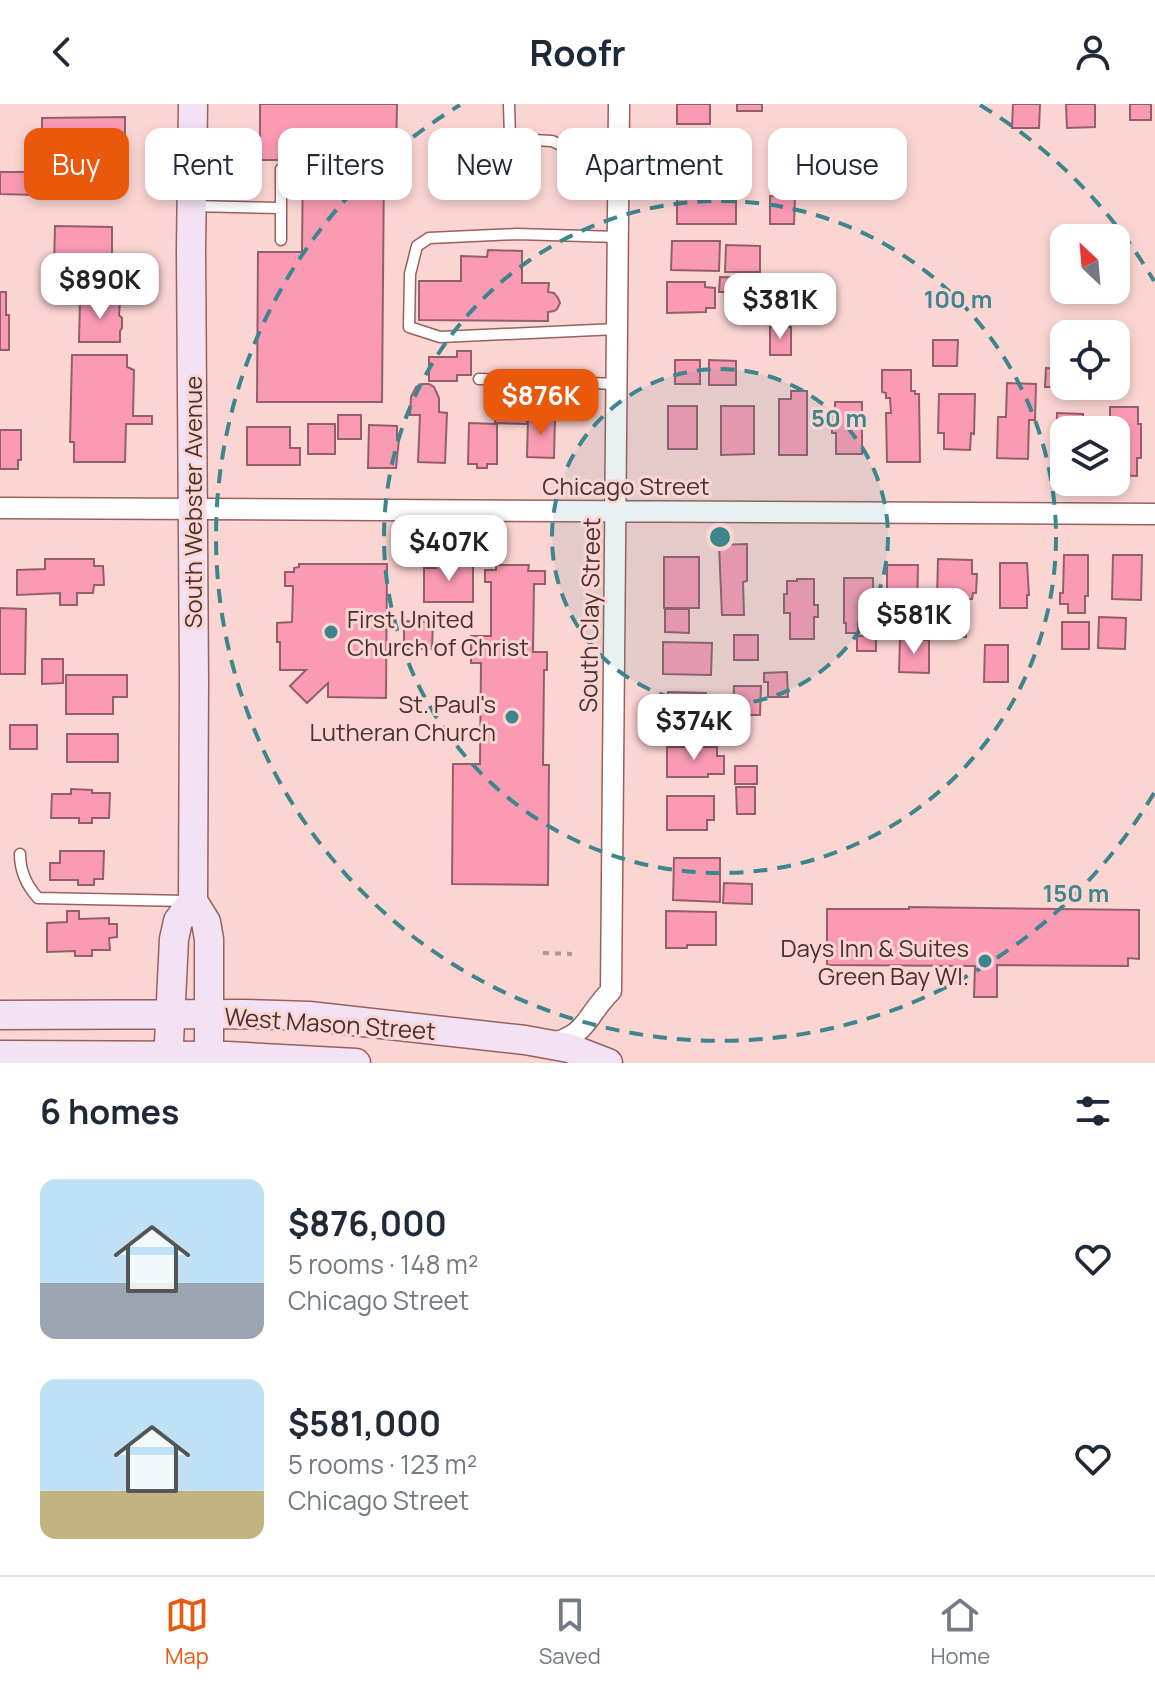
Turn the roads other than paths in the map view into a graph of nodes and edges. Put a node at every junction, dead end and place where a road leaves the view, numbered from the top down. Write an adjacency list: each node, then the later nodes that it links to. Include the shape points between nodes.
1 (193, 104): 8 (main road, South Webster Avenue)
2 (509, 104): 4 (lane)
3 (619, 104): 5 (street, South Clay Street)
4 (510, 128)
5 (619, 128)
6 (281, 200): 9 (lane)
7 (618, 200): 10 (street, South Clay Street)
8 (191, 206): 9 (lane); 16 (main road, South Webster Avenue)
9 (281, 208): 11 (lane)
10 (618, 237): 12 (street, South Clay Street); 12 (lane, via 429,238 417,246 410,274 409,327 440,337)
11 (281, 240)
12 (617, 329): 14 (street, South Clay Street)
13 (479, 379): 14 (lane)
14 (617, 384): 17 (street, South Clay Street)
15 (0, 508): 16 (street, Chicago Street)
16 (192, 509): 17 (street, Chicago Street); 20 (main road, South Webster Avenue)
17 (616, 511): 18 (street, Chicago Street); 24 (street, South Clay Street, via 611,991 578,1033)
18 (1155, 514)
19 (20, 854): 20 (lane, via 24,877 38,898)
20 (193, 901): 22 (main road, South Webster Avenue, via 175,932); 23 (main road, South Webster Avenue, via 208,929)
21 (0, 1015): 22 (main road, West Mason Street)
22 (170, 1015): 23 (main road, West Mason Street); 26 (main road, South Webster Avenue)
23 (209, 1015): 24 (main road, West Mason Street, via 322,1017); 27 (main road, South Webster Avenue)
24 (547, 1044): 29 (main road, West Mason Street)
25 (0, 1055): 26 (main road)
26 (168, 1060): 27 (main road)
27 (209, 1060): 28 (main road)
28 (356, 1063)
29 (608, 1063)

